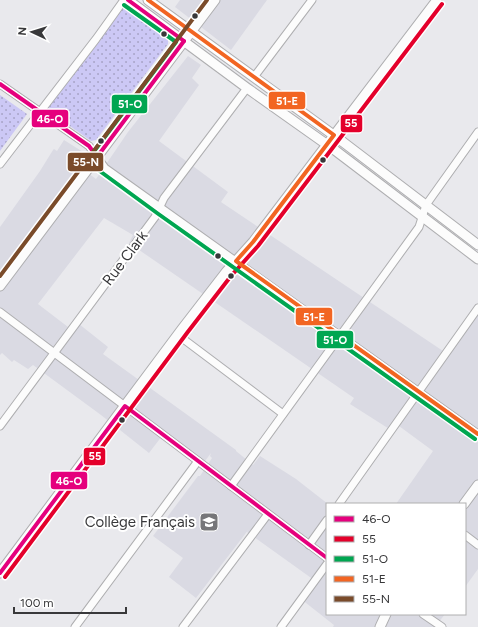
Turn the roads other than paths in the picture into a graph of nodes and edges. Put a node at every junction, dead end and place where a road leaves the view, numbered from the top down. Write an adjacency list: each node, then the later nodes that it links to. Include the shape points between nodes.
1 (124, 0): 12 (street)
2 (128, 0): 8 (main road)
3 (148, 0): 7 (main road)
4 (215, 0): 7 (main road)
5 (312, 0): 9 (street)
6 (437, 0): 14 (main road)
7 (191, 31): 8 (main road); 9 (main road)
8 (184, 41): 11 (main road); 16 (main road)
9 (254, 77): 14 (main road)
10 (0, 84): 12 (street)
11 (246, 88): 15 (main road); 19 (street, Rue Clark, via 164,198)
12 (40, 112): 16 (street, via 89,146); 17 (street)
13 (478, 132): 18 (street)
14 (334, 136): 15 (main road); 18 (main road)
15 (326, 145): 20 (main road); 23 (main road)
16 (97, 157): 19 (street, via 105,168); 24 (main road)
17 (0, 164)
18 (426, 205): 20 (street); 21 (main road)
19 (160, 208): 23 (street); 29 (street, Rue Clark)
20 (422, 217): 22 (main road); 28 (street, via 419,227)
21 (478, 245)
22 (478, 259)
23 (236, 261): 27 (main road); 28 (street)
24 (0, 286)
25 (478, 308): 30 (street)
26 (0, 312): 29 (street)
27 (178, 335): 31 (main road); 32 (street)
28 (340, 335): 30 (street); 32 (street)
29 (54, 352): 31 (street); 33 (street, Rue Clark)
30 (419, 392): 34 (street); 38 (street)
31 (125, 406): 35 (street); 47 (main road)
32 (283, 414): 37 (street)
33 (0, 426)
34 (478, 434)
35 (198, 461): 37 (street); 50 (street)
36 (478, 485): 39 (main road)
37 (231, 486): 40 (street)
38 (340, 503)
39 (465, 503)
40 (268, 514): 43 (street); 51 (street)
41 (326, 521): 43 (street)
42 (466, 536): 44 (street)
43 (309, 545): 45 (street)
44 (478, 545)
45 (326, 557)
46 (326, 565): 52 (street)
47 (0, 573)
48 (386, 615): 53 (main road)
49 (424, 615): 54 (street)
50 (75, 627)
51 (183, 627)
52 (281, 627)
53 (380, 627)
54 (442, 627)

